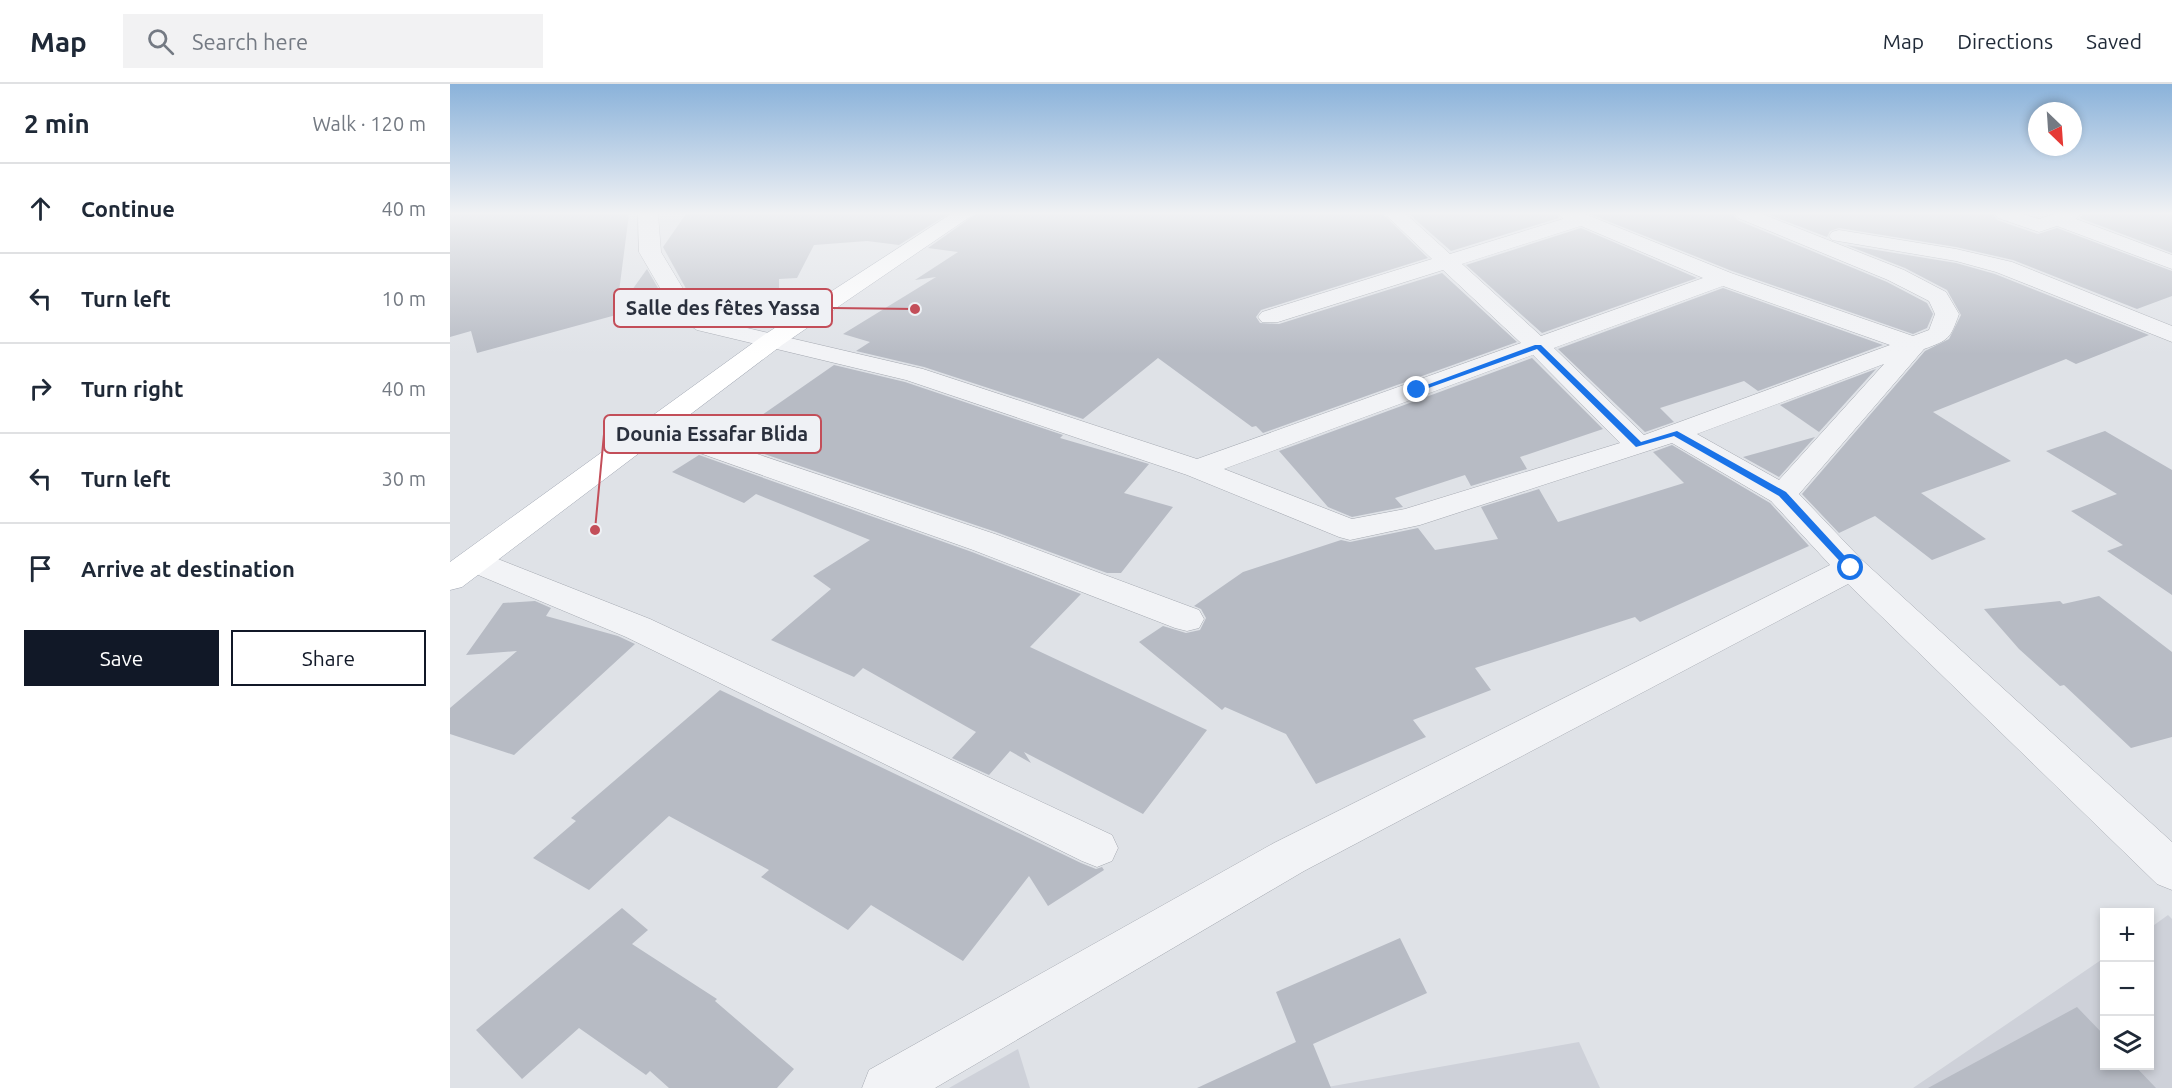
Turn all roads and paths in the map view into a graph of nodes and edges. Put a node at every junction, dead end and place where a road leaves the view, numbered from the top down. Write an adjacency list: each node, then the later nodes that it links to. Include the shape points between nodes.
1 (655, 261): 11 (street, via 685,312 705,325)
2 (892, 261): 11 (main road)
3 (1450, 261): 7 (street)
4 (1683, 261): 8 (street)
5 (1863, 261): 12 (street, via 1938,297 1947,314 1939,335)
6 (1979, 261): 10 (street, via 2004,267)
7 (1447, 262): 9 (street); 13 (street)
8 (1724, 278): 12 (street); 13 (street)
9 (1270, 317)
10 (2172, 335)
11 (773, 340): 14 (main road); 17 (street, via 914,374)
12 (1914, 345): 15 (street); 18 (street)
13 (1538, 346): 16 (street); 17 (street)
14 (656, 428): 20 (main road); 21 (street, via 984,542)
15 (1674, 433): 16 (street); 18 (street)
16 (1639, 446): 17 (street, via 1409,518 1350,530)
17 (1197, 469)
18 (1782, 494): 19 (street)
19 (1851, 568): 23 (street); 24 (street, via 1289,857)
20 (462, 570): 22 (street, via 638,628)
21 (1187, 619)
22 (1097, 848)
23 (2172, 870)
24 (887, 1088)

